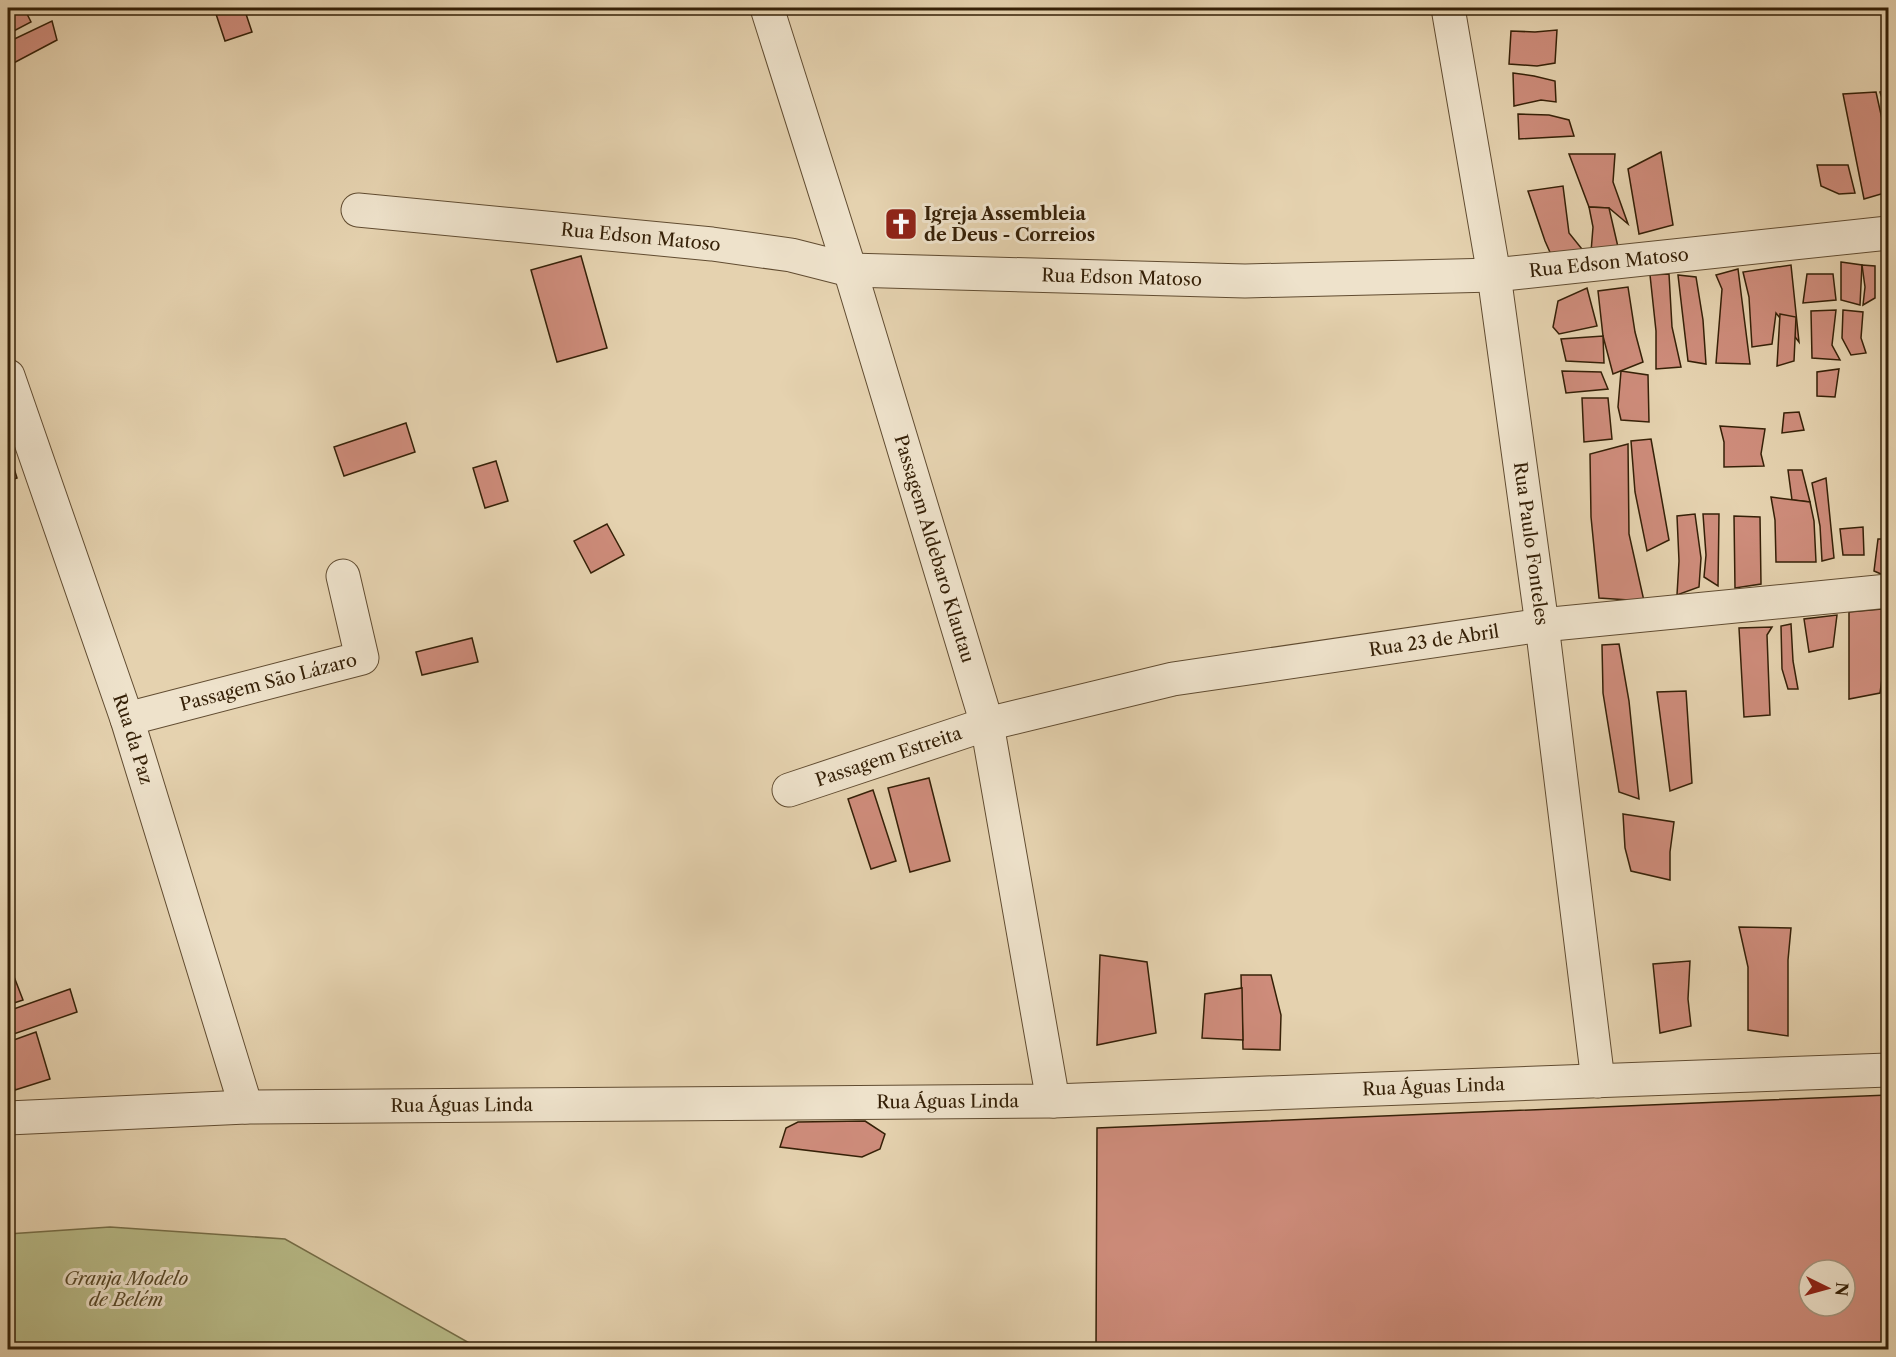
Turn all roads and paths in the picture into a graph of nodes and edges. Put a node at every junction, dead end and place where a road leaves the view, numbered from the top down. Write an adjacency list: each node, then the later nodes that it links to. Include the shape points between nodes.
1 (767, 8): 5 (street, Passagem Aldebaro Klautau)
2 (1448, 8): 6 (street, Rua Paulo Fonteles)
3 (358, 210): 5 (street, Rua Edson Matoso, via 712,244 791,255)
4 (1888, 233): 6 (street, Rua Edson Matoso)
5 (850, 270): 6 (street, Rua Edson Matoso, via 1245,281); 12 (street, Passagem Aldebaro Klautau)
6 (1494, 275): 10 (street, Rua Paulo Fonteles)
7 (8, 375): 11 (street, Rua da Paz)
8 (343, 576): 11 (street, Passagem São Lázaro, via 362,658)
9 (1888, 591): 10 (street, Rua 23 de Abril)
10 (1542, 625): 12 (street, Rua 23 de Abril, via 1173,680); 15 (street, Rua Paulo Fonteles)
11 (127, 719): 17 (street, Rua da Paz)
12 (987, 724): 13 (street, Passagem Estreita); 16 (street, Passagem Aldebaro Klautau)
13 (789, 790)
14 (1888, 1070): 15 (street, Rua Águas Linda)
15 (1598, 1081): 16 (street, Rua Águas Linda)
16 (1053, 1101): 17 (street, Rua Águas Linda)
17 (246, 1107): 18 (street, Rua Águas Linda)
18 (8, 1118)

